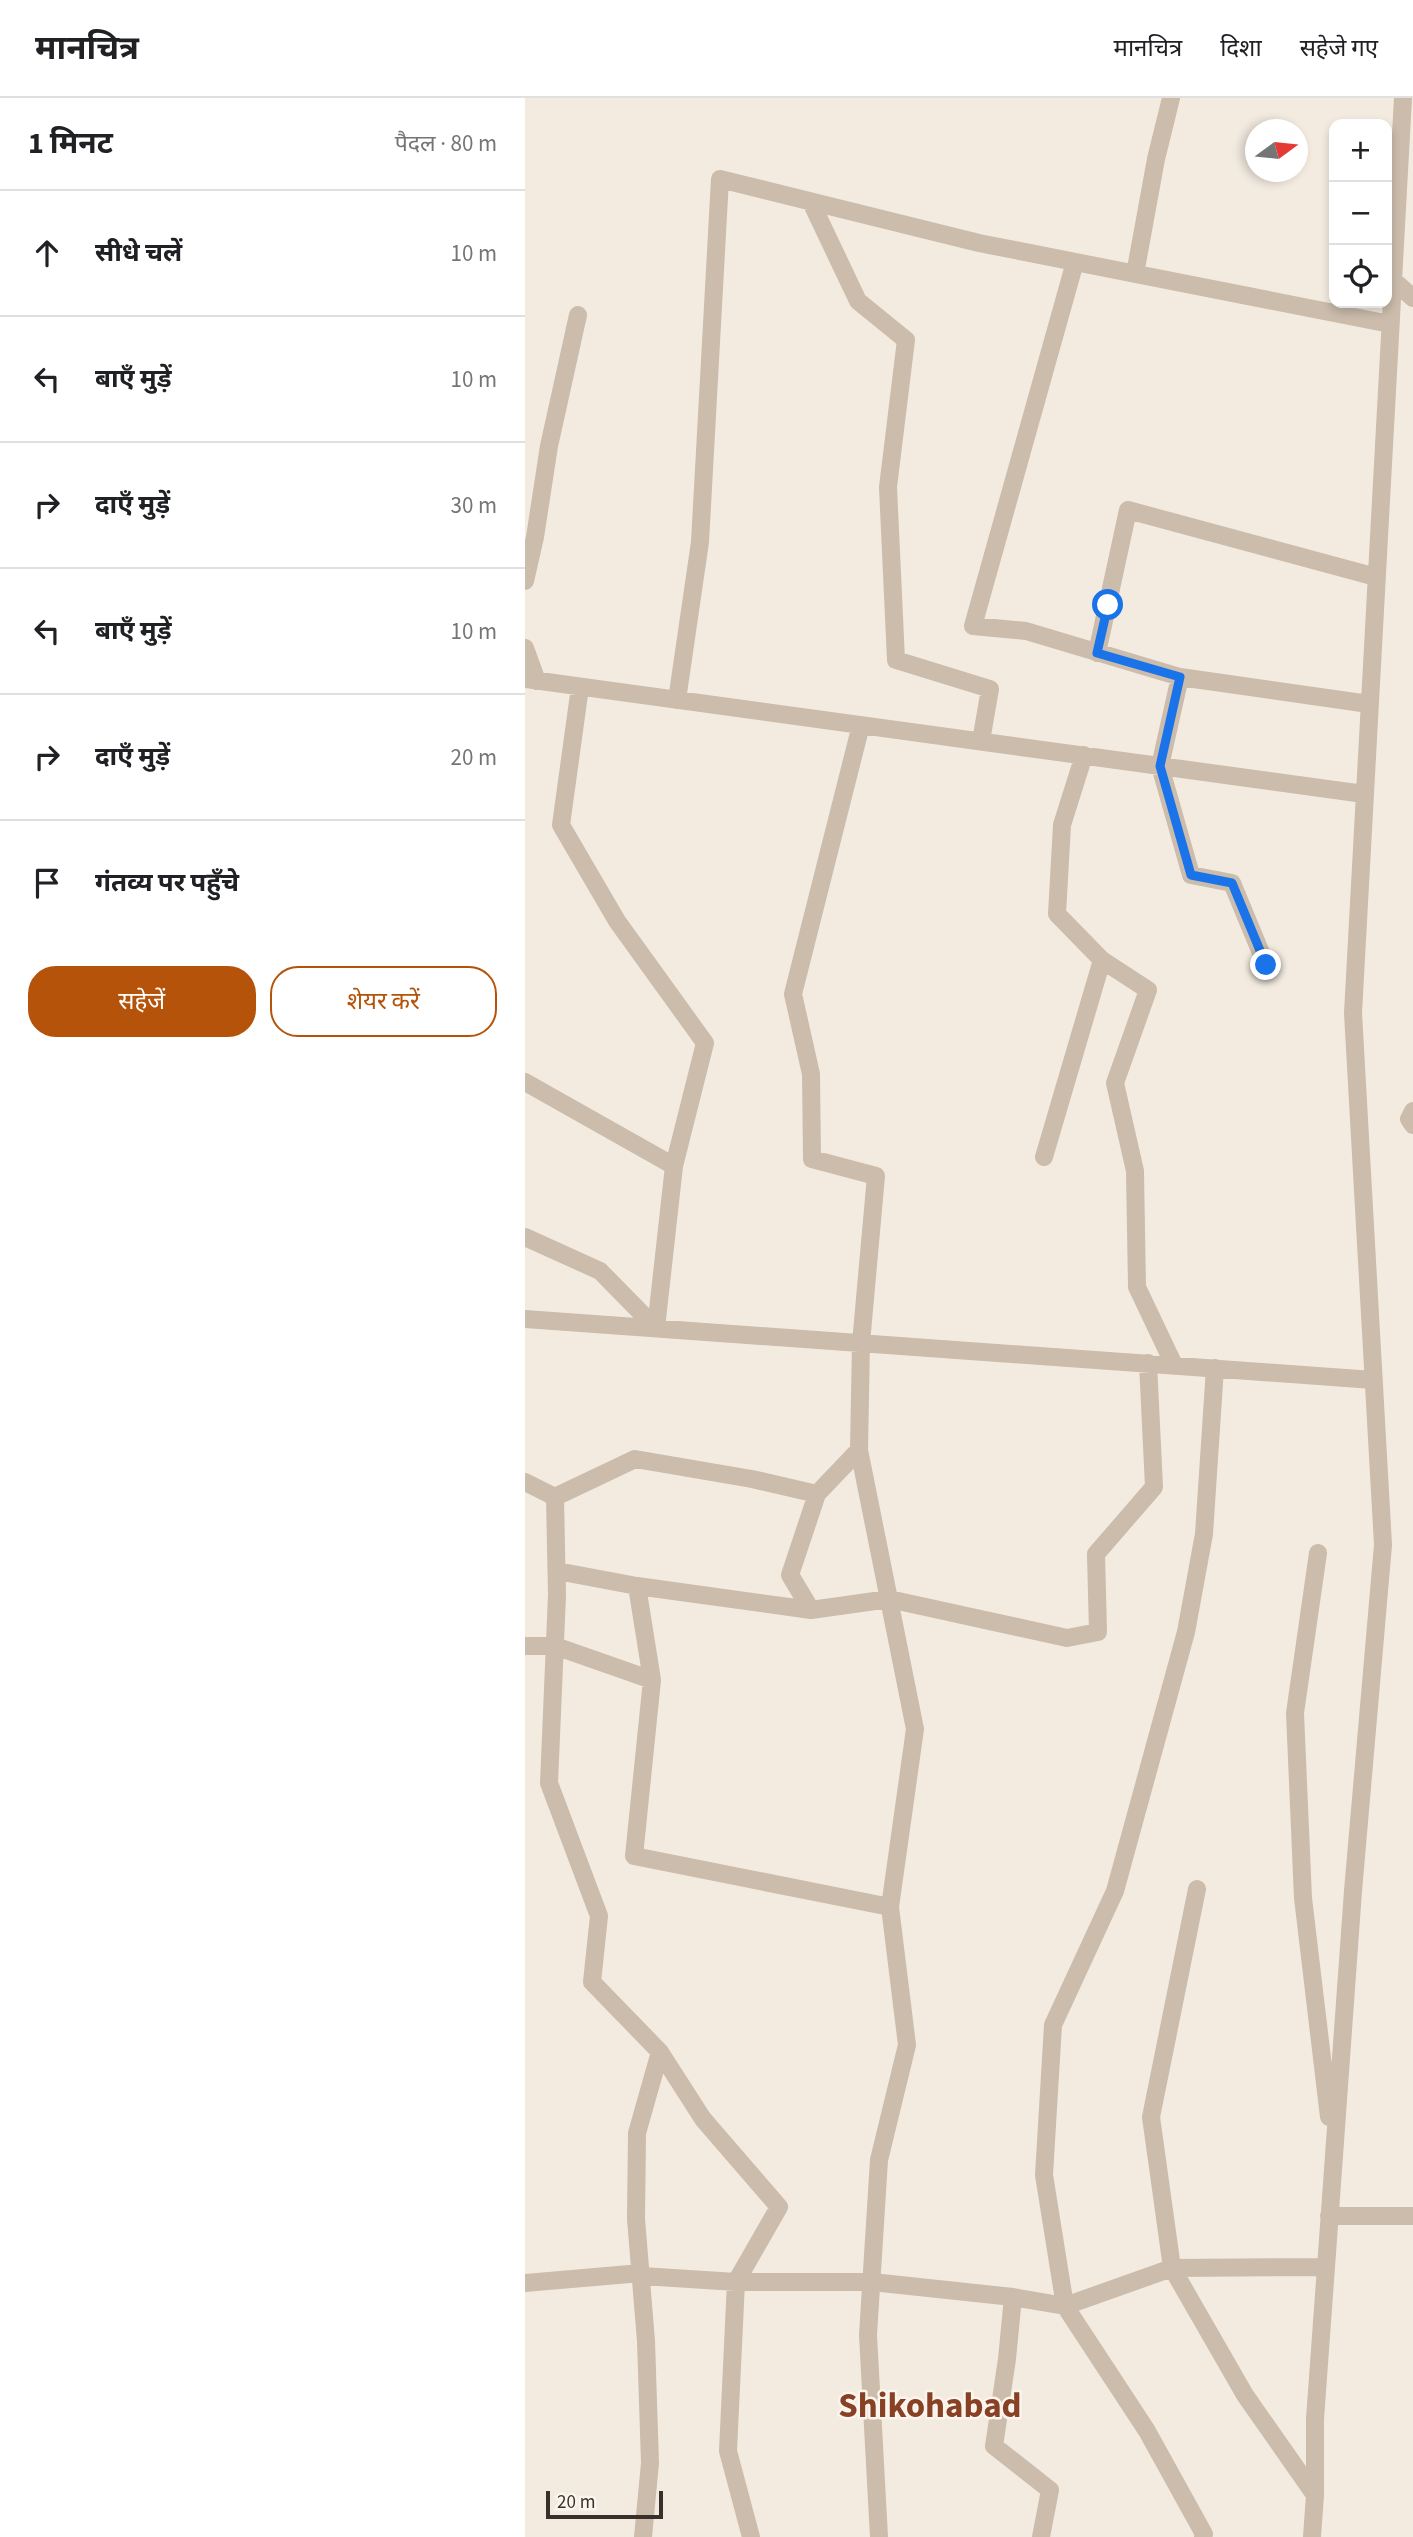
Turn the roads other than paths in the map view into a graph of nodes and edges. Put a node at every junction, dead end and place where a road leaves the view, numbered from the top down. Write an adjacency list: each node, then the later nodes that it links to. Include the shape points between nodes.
1 (1171, 98): 5 (street)
2 (1403, 98): 6 (street)
3 (811, 202): 4 (street); 18 (street, via 720,179 700,542); 21 (street, via 857,301 906,340 888,487 896,660 991,690)
4 (1075, 262): 5 (street); 14 (street, via 974,626 1026,631)
5 (1135, 274): 10 (street)
6 (1392, 279): 7 (street)
7 (1413, 298)
8 (1391, 308): 10 (street)
9 (577, 315): 12 (street)
10 (1390, 324): 11 (street)
11 (1376, 576): 14 (street, via 1128,510); 19 (street)
12 (525, 581)
13 (525, 648): 16 (street)
14 (1097, 653): 15 (street)
15 (1180, 677): 19 (street); 23 (street)
16 (531, 680): 17 (street)
17 (580, 687): 18 (street); 31 (street, via 561,825 617,921 705,1043)
18 (677, 700): 20 (street)
19 (1369, 704): 24 (street)
20 (861, 725): 21 (street); 35 (street, via 793,994 811,1074 812,1159 876,1176)
21 (981, 741): 22 (street)
22 (1084, 755): 23 (street); 25 (street, via 1062,825 1057,914)
23 (1160, 766): 24 (street); 26 (street, via 1191,875 1232,883)
24 (1364, 794): 39 (street, via 1353,1013)
25 (1101, 960): 30 (street); 37 (street, via 1148,990 1115,1083 1135,1171 1137,1287)
26 (1266, 965)
27 (525, 1083): 31 (street)
28 (1413, 1111): 29 (street, via 1409,1119)
29 (1413, 1125)
30 (1044, 1157)
31 (674, 1166): 34 (street)
32 (525, 1237): 34 (street, via 600,1271)
33 (525, 1319): 34 (street)
34 (656, 1328): 35 (street)
35 (861, 1343): 36 (street); 40 (street)
36 (1148, 1363): 37 (street); 47 (street, via 1154,1486 1096,1554 1098,1632 1067,1638)
37 (1174, 1365): 38 (street)
38 (1216, 1368): 39 (street); 65 (street, via 1204,1534 1186,1632 1115,1891 1053,2025 1044,2175)
39 (1373, 1380): 55 (street, via 1383,1545)
40 (859, 1450): 42 (street); 47 (street)
41 (525, 1482): 43 (street)
42 (817, 1494): 43 (street, via 635,1459); 48 (street, via 790,1574)
43 (555, 1497): 45 (street)
44 (1318, 1553): 55 (street, via 1295,1713 1303,1898)
45 (557, 1571): 46 (street); 50 (street)
46 (637, 1586): 48 (street); 51 (street)
47 (889, 1599): 48 (street); 53 (street, via 915,1729)
48 (811, 1610)
49 (525, 1646): 50 (street)
50 (555, 1646): 51 (street); 54 (street, via 549,1783 599,1916 592,1982)
51 (652, 1680): 53 (street, via 633,1856)
52 (1197, 1889): 59 (street, via 1151,2117)
53 (890, 1907): 62 (street, via 907,2045 879,2160)
54 (660, 2052): 60 (street, via 637,2133); 61 (street, via 703,2119 779,2207)
55 (1334, 2157): 56 (street)
56 (1329, 2216): 57 (street); 58 (street)
57 (1413, 2216)
58 (1326, 2267): 59 (street); 66 (street, via 1315,2419)
59 (1172, 2268): 65 (street); 66 (street, via 1245,2395)
60 (641, 2273): 61 (street); 63 (street); 67 (street, via 650,2463)
61 (736, 2281): 62 (street); 68 (street, via 728,2451)
62 (871, 2282): 64 (street); 69 (street, via 868,2335)
63 (525, 2283)
64 (1013, 2297): 65 (street); 70 (street, via 994,2446 1050,2490)
65 (1065, 2306): 71 (street, via 1147,2431)
66 (1315, 2495): 72 (street)
67 (643, 2537)
68 (751, 2537)
69 (879, 2537)
70 (1041, 2537)
71 (1203, 2537)
72 (1312, 2537)

